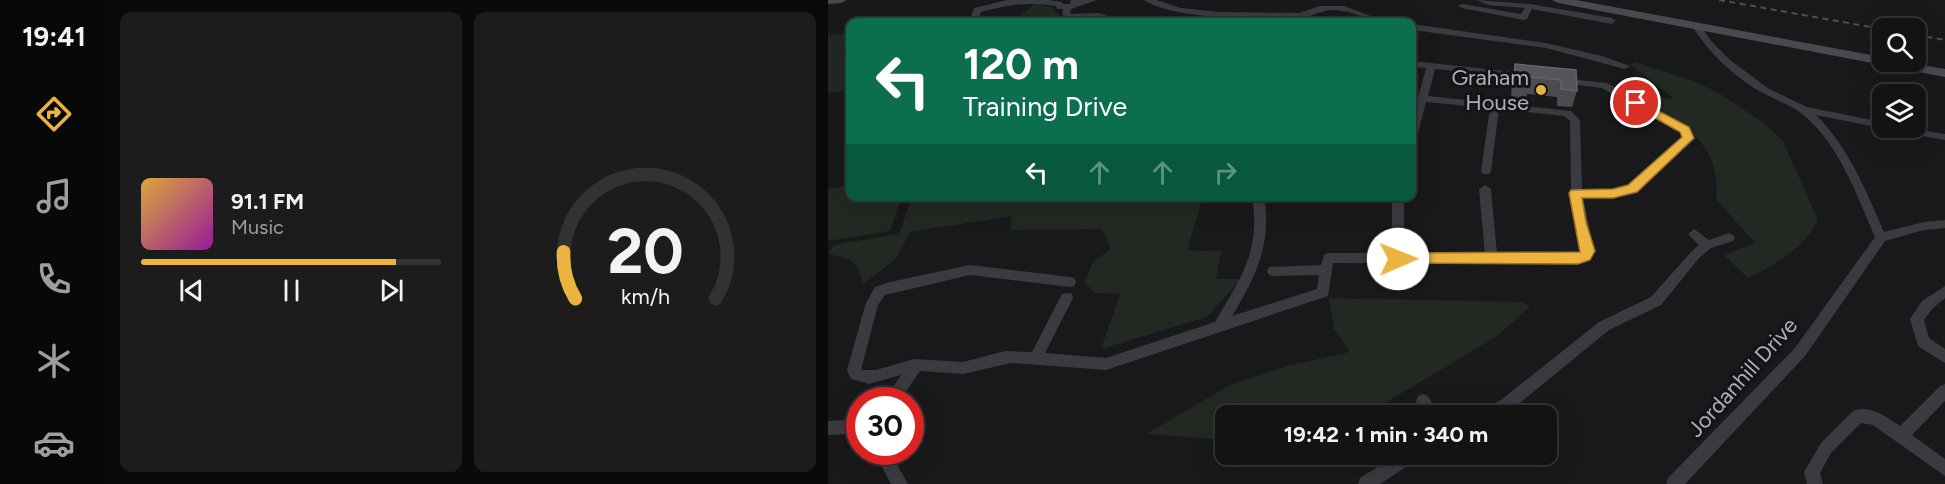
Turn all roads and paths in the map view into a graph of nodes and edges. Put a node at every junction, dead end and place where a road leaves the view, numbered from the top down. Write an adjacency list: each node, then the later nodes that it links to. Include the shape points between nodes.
1 (841, 0): 6 (street)
2 (1093, 0): 7 (street)
3 (1148, 0): 13 (street, via 1180,10 1220,15 1299,16 1320,8 1344,8)
4 (1481, 0): 10 (street)
5 (1558, 0): 15 (street)
6 (828, 1)
7 (1075, 1): 8 (street)
8 (1064, 4): 11 (street, via 1009,2 976,10); 12 (street, via 1069,17)
9 (1462, 6): 10 (street, via 1524,17)
10 (1530, 6): 14 (street)
11 (974, 18)
12 (1106, 18)
13 (1372, 18)
14 (1612, 21)
15 (1696, 26): 17 (street); 27 (street, via 1738,70 1765,91)
16 (1416, 27): 20 (street, via 1516,38 1584,52)
17 (1872, 59)
18 (1416, 64): 19 (street)
19 (1431, 66): 23 (street); 25 (street)
20 (1625, 66)
21 (1926, 69): 22 (street)
22 (1945, 73)
23 (1538, 77)
24 (1550, 78): 34 (street, via 1604,86 1685,130 1688,138 1632,189 1613,194)
25 (1421, 98): 26 (street); 28 (street)
26 (1495, 105): 32 (street); 34 (street, via 1572,116)
27 (1804, 110): 29 (street); 40 (street, via 1829,134 1846,162)
28 (1416, 120)
29 (1872, 123)
30 (1926, 134): 31 (street)
31 (1945, 137)
32 (1486, 171)
33 (1485, 189): 42 (street)
34 (1575, 193): 42 (street, via 1588,251 1585,256)
35 (1259, 201): 49 (street, via 1263,228 1254,263)
36 (1398, 201): 43 (street)
37 (1945, 224): 40 (street)
38 (1694, 234): 41 (street)
39 (1729, 238): 41 (street)
40 (1881, 238): 66 (street, Jordanhill Drive, via 1800,352)
41 (1707, 245): 57 (street, via 1656,301 1604,326)
42 (1491, 257): 43 (street)
43 (1398, 259): 44 (street, via 1328,258)
44 (1326, 270): 45 (street); 49 (street, via 1323,292)
45 (1273, 271)
46 (1070, 282): 52 (street, via 970,270 880,291 872,303 854,370 867,378)
47 (1945, 291): 50 (street, via 1917,319 1923,342)
48 (1067, 298): 51 (street)
49 (1221, 325): 51 (street, via 1106,364)
50 (1945, 357)
51 (1036, 358): 52 (street, via 995,358 957,368)
52 (916, 365): 53 (street)
53 (901, 387)
54 (1945, 391): 60 (street)
55 (1424, 401): 56 (street)
56 (1426, 405)
57 (1506, 405)
58 (846, 427): 59 (street)
59 (828, 428)
60 (1902, 435): 63 (street); 67 (street, via 1876,418 1858,416 1826,448 1812,472)
61 (888, 465): 64 (street)
62 (1396, 465): 65 (street)
63 (1945, 468)
64 (898, 484)
65 (1366, 484)
66 (1674, 484)
67 (1815, 484)

